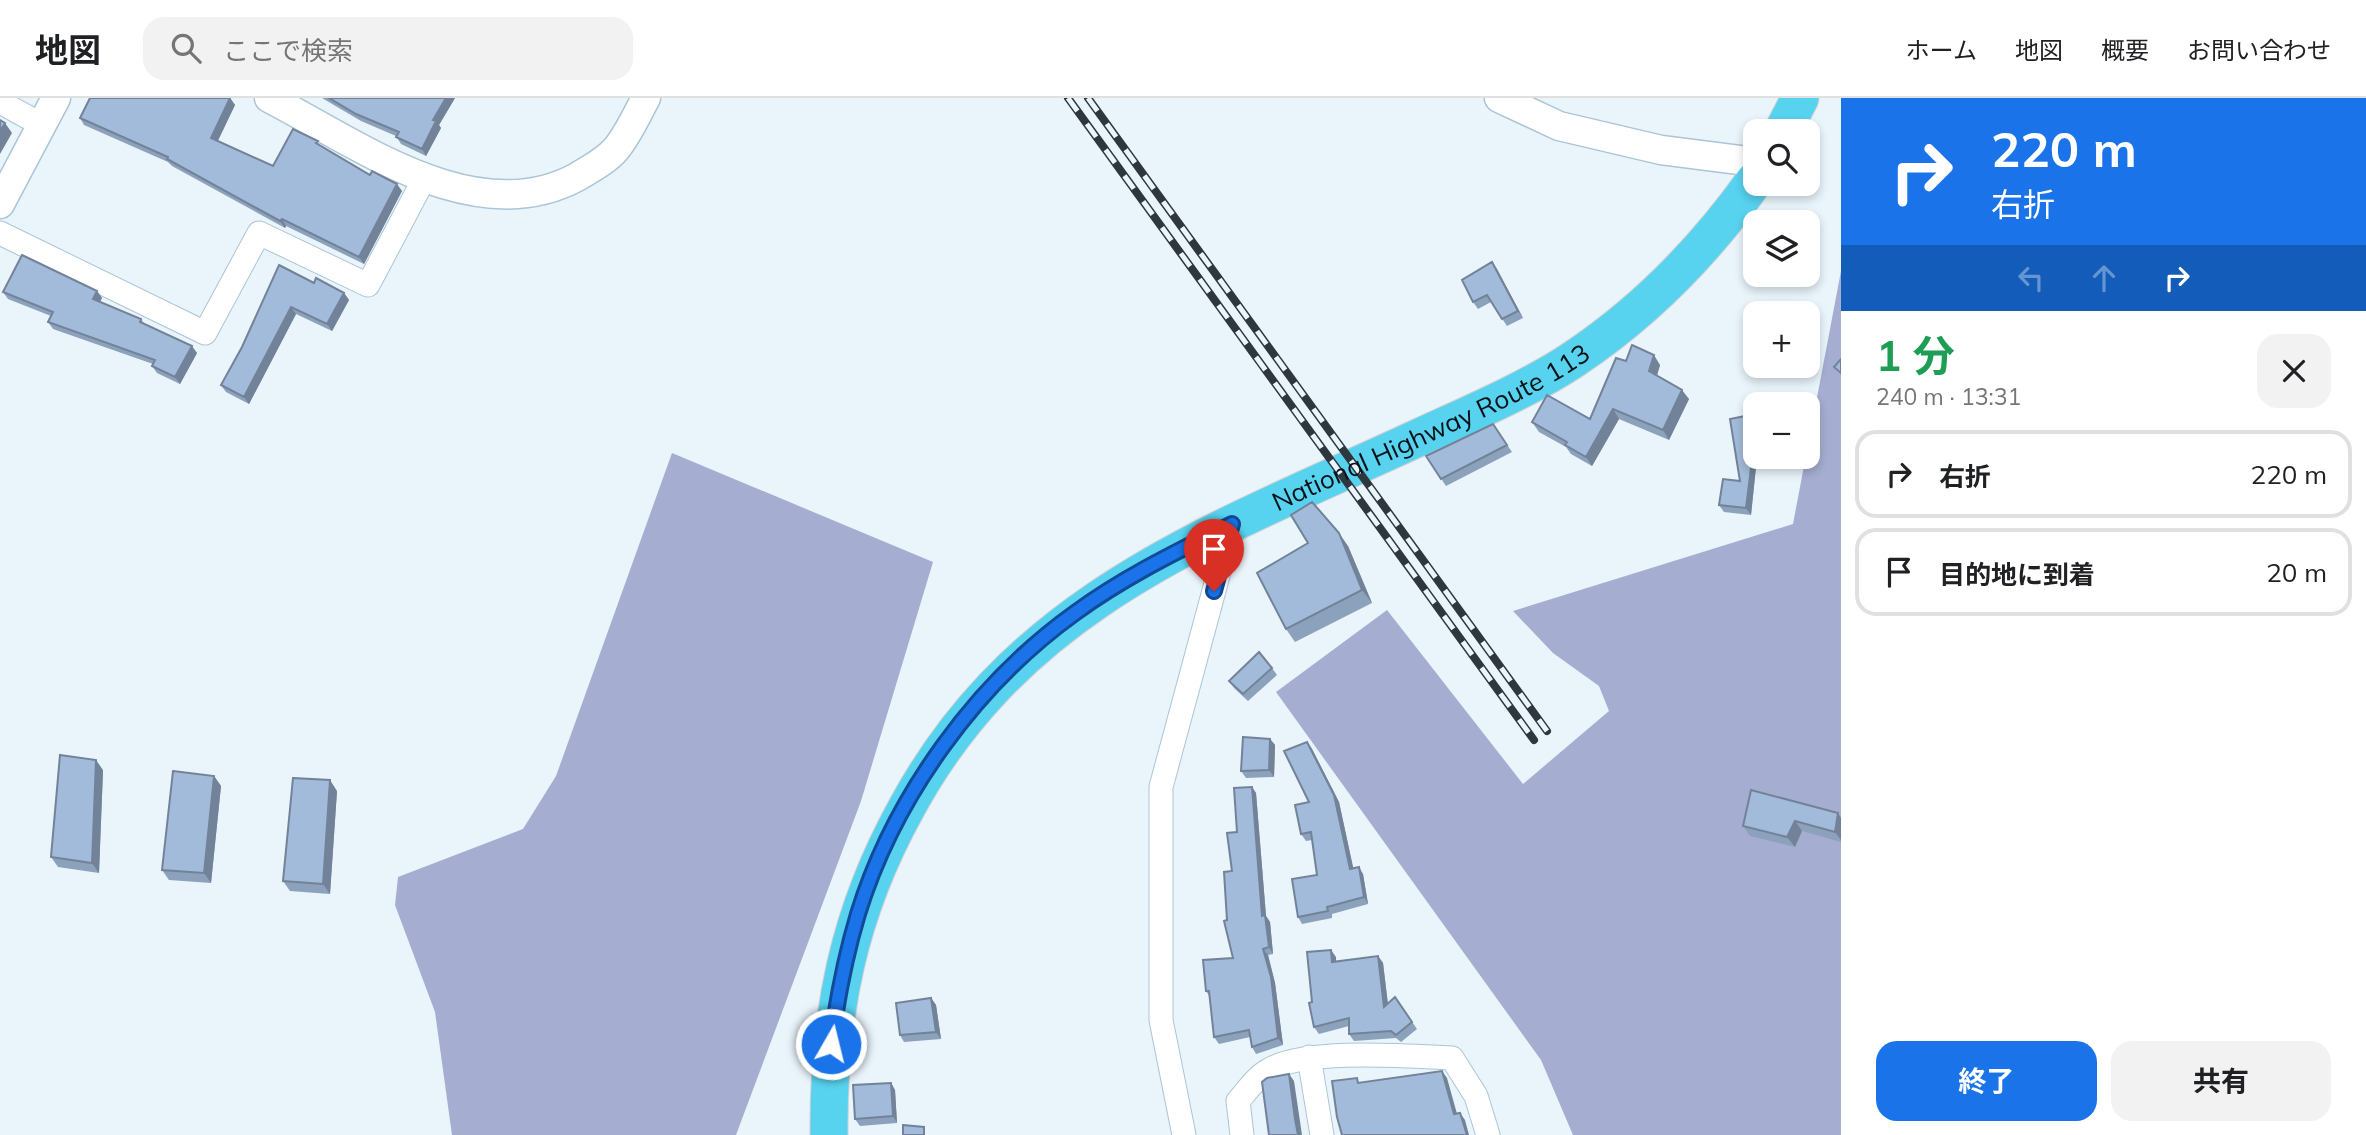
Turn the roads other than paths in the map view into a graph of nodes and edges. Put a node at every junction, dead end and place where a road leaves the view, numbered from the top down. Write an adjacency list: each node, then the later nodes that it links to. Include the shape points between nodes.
1 (56, 98): 8 (street)
2 (269, 98): 10 (street)
3 (646, 98): 10 (street, via 616,149 559,187 485,196)
4 (1499, 98): 9 (street, via 1559,126 1661,150)
5 (1800, 98): 7 (highway)
6 (0, 102): 8 (street)
7 (1789, 119)
8 (42, 125): 12 (street)
9 (1743, 160)
10 (424, 179): 13 (street, via 368,285 259,233 205,333)
11 (1743, 196): 14 (highway, National Highway Route 113, via 1701,251 1621,326 1571,362)
12 (0, 204)
13 (0, 233)
14 (1232, 524): 16 (highway, National Highway Route 113, via 1116,585 1040,640 976,706 936,759 894,829 859,912 831,1044); 17 (street, via 1161,787 1161,1020)
15 (1309, 1057): 18 (street, via 1269,1070 1238,1101); 19 (street); 20 (street, via 1452,1058 1476,1096)
16 (829, 1135)
17 (1184, 1135)
18 (1242, 1135)
19 (1322, 1135)
20 (1488, 1135)

